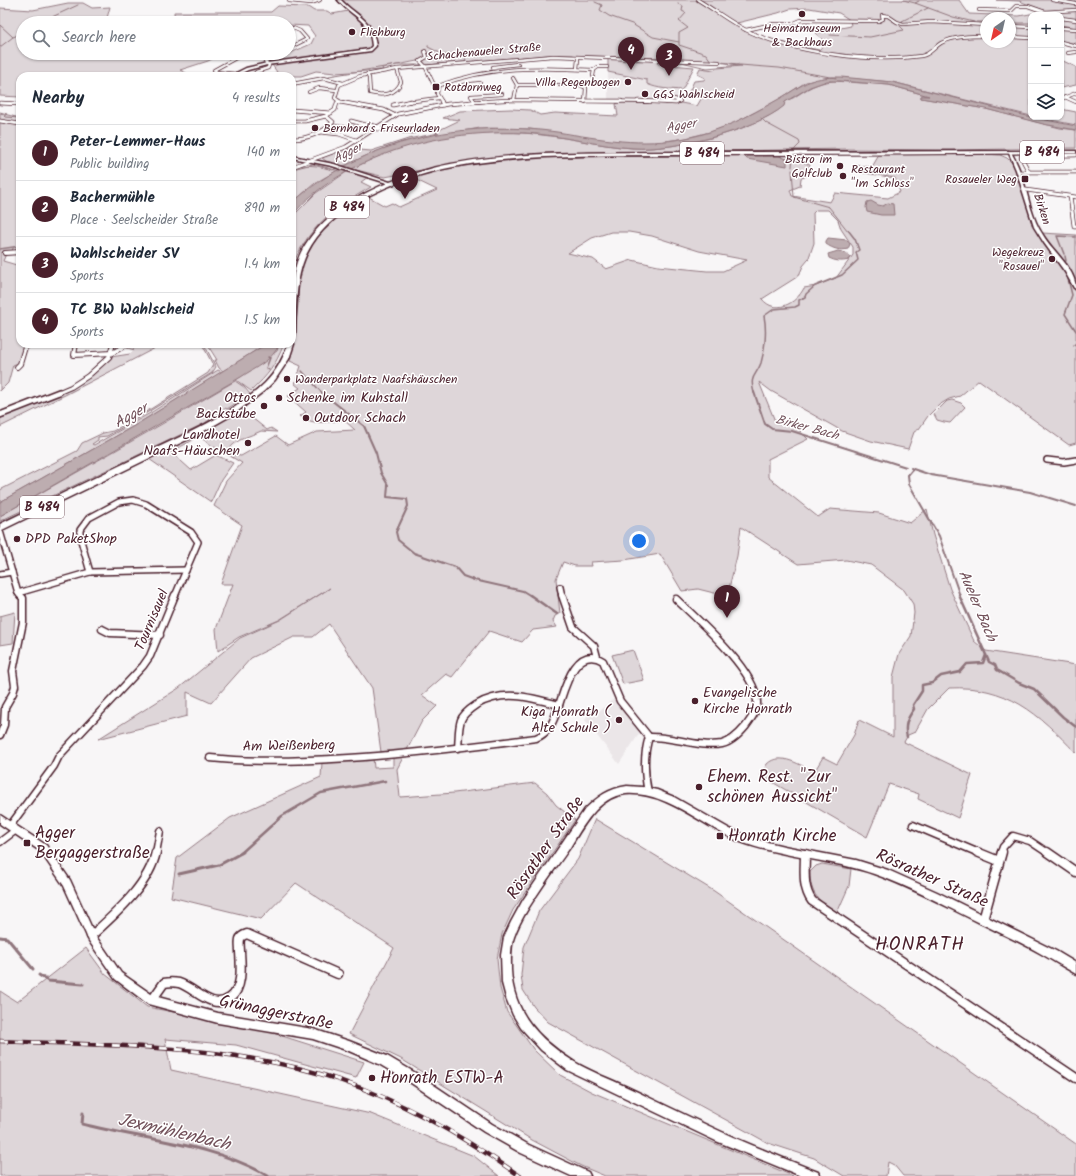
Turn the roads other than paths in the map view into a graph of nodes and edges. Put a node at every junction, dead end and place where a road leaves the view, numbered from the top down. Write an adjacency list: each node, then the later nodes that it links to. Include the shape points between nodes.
1 (323, 0): 6 (street)
2 (339, 0): 32 (street, via 367,25 374,38 373,48)
3 (698, 0): 19 (street)
4 (1052, 0): 7 (street)
5 (289, 1): 6 (street)
6 (319, 1)
7 (1076, 4)
8 (979, 10): 10 (street, via 1011,11 1016,6 1024,5)
9 (1076, 10): 10 (street)
10 (1045, 12)
11 (1064, 18): 12 (street)
12 (1076, 20)
13 (980, 25): 19 (street, via 947,22 901,24 884,14 883,19 879,21 801,20 792,24 773,24)
14 (1016, 26): 15 (street)
15 (1028, 27)
16 (1064, 28): 18 (street)
17 (296, 29): 24 (street, via 307,39)
18 (1076, 29)
19 (745, 30): 20 (street, via 780,43 852,55 883,57 923,56 945,42 963,37)
20 (980, 36)
21 (1016, 37): 22 (street)
22 (1028, 38)
23 (1064, 43): 25 (street)
24 (296, 45)
25 (1076, 46)
26 (425, 51): 38 (street, via 427,55 420,61)
27 (1076, 52): 28 (street)
28 (1068, 54)
29 (578, 59): 43 (street)
30 (232, 60): 48 (street, via 214,70)
31 (265, 60): 36 (street)
32 (296, 60)
33 (296, 60): 36 (street)
34 (604, 61): 47 (street, via 606,67)
35 (719, 62): 38 (street, Schachenaueler Straße, via 558,56)
36 (267, 64): 49 (street); 50 (street, via 268,68)
37 (548, 64): 41 (street)
38 (425, 66): 45 (street, Schachenaueler Straße); 62 (street, via 434,85)
39 (486, 66): 51 (street)
40 (493, 67): 46 (street, via 518,63)
41 (548, 68): 42 (street); 44 (street)
42 (568, 68): 43 (street); 55 (street)
43 (577, 68): 47 (street)
44 (542, 69): 46 (street); 54 (street)
45 (398, 70): 53 (street, Schachenaueler Straße); 53 (street, via 401,83 389,95 370,92)
46 (518, 70): 51 (street)
47 (594, 70): 56 (street)
48 (217, 72)
49 (240, 72)
50 (256, 72)
51 (490, 72): 52 (street)
52 (476, 73): 61 (street, via 479,84); 62 (street, via 458,77)
53 (367, 74): 59 (street, Schachenaueler Straße)
54 (541, 75)
55 (567, 76)
56 (593, 76)
57 (513, 78): 60 (street)
58 (296, 83): 59 (street, via 324,78)
59 (343, 83): 63 (street, Schachenaueler Straße)
60 (517, 84): 69 (street); 73 (street, via 581,86 586,88)
61 (463, 85)
62 (438, 86): 68 (street)
63 (336, 90): 64 (street, via 319,88); 71 (street, via 335,98)
64 (309, 92)
65 (1076, 93): 67 (street)
66 (502, 94): 72 (street, via 471,96)
67 (1065, 97): 75 (street)
68 (438, 98): 78 (street); 79 (street)
69 (514, 100): 72 (street); 73 (street)
70 (391, 101): 78 (street)
71 (340, 102): 80 (street); 82 (street)
72 (475, 102): 79 (street)
73 (585, 102): 74 (street)
74 (666, 102)
75 (1076, 102)
76 (0, 103): 77 (street)
77 (16, 104)
78 (393, 105): 80 (street)
79 (443, 106): 83 (street)
80 (380, 109): 83 (street)
81 (296, 110): 82 (street)
82 (331, 113): 84 (street)
83 (394, 115): 91 (street)
84 (326, 116): 86 (street); 90 (street, via 333,122)
85 (0, 121): 88 (street)
86 (296, 121)
87 (351, 121): 89 (street)
88 (16, 123)
89 (369, 125): 90 (street, via 353,128); 91 (street)
90 (329, 126): 92 (street)
91 (378, 128): 93 (street); 95 (street)
92 (319, 132): 94 (street, via 302,140); 95 (street, via 339,134)
93 (413, 132)
94 (296, 139)
95 (356, 140): 100 (street, via 342,150)
96 (1009, 152): 97 (main road, B 484); 102 (street, Birken); 105 (main road, B 484, via 653,153 543,156 453,165)
97 (1076, 152)
98 (1076, 155): 103 (street, via 1022,156)
99 (296, 158): 100 (street)
100 (312, 160): 101 (street); 105 (street)
101 (296, 166)
102 (1020, 172): 103 (street); 106 (street, Birken)
103 (1029, 172): 104 (street)
104 (1076, 172)
105 (391, 183): 112 (main road, B 484, via 342,210 323,227 311,240)
106 (1026, 190): 107 (street); 113 (street, Birken, via 1037,229 1068,272)
107 (1070, 196): 108 (street); 109 (street)
108 (1076, 197)
109 (1075, 224)
110 (16, 252): 111 (street)
111 (5, 253)
112 (296, 272)
113 (1076, 288)
114 (25, 348): 120 (street)
115 (75, 348): 119 (street, via 74,355)
116 (113, 348): 119 (street)
117 (121, 348): 119 (street)
118 (290, 348): 124 (main road, B 484, via 274,377 256,395 232,412)
119 (112, 353): 121 (street, via 88,376 71,387)
120 (17, 366)
121 (0, 415)
122 (1047, 460): 123 (street)
123 (1076, 460)
124 (0, 528)
125 (0, 531): 127 (street)
126 (186, 570): 128 (street, Tournisauel); 128 (street, via 198,542 195,536 146,504 133,500 112,505 84,522 80,537); 134 (street, Tournisauel)
127 (12, 572): 129 (street); 131 (street)
128 (90, 572): 131 (street, Tournisauel)
129 (0, 574)
130 (560, 588): 135 (street, via 564,607 574,629 587,637)
131 (18, 593): 137 (street, via 23,598 23,622 13,671 15,686)
132 (676, 599): 139 (street, via 725,648 744,673 756,698 756,709 738,735 725,743 709,744 660,736)
133 (102, 629): 134 (street, via 110,633)
134 (160, 635): 145 (street, Tournisauel, via 143,666 59,756 38,784)
135 (597, 657): 136 (street, via 590,656 576,664); 139 (street, via 602,661 618,697)
136 (559, 705): 140 (street, Am Weißenberg, via 544,735); 140 (street, via 514,694 486,699 465,713 461,721)
137 (2, 719): 138 (street, via 4,725)
138 (0, 735)
139 (649, 737): 142 (street, via 644,751 643,769)
140 (458, 748): 141 (street, Am Weißenberg, via 260,762)
141 (210, 758)
142 (648, 792): 148 (street, Rösrather Straße, via 669,800 727,833 774,848); 158 (street, Rösrather Straße, via 635,789 614,792 597,804 521,912 509,938 506,952 506,981 512,1002 521,1021 538,1040 571,1066 720,1137)
143 (0, 819): 145 (street, Grünaggerstraße)
144 (913, 825): 149 (street, via 929,834)
145 (13, 828): 147 (street); 152 (street, Grünaggerstraße, via 44,848 52,859 67,883)
146 (160, 831): 152 (street, via 148,875 115,914)
147 (0, 842)
148 (805, 854): 151 (street, Rösrather Straße, via 878,871); 156 (street, via 807,897)
149 (999, 861): 150 (street, via 1003,847 1013,836 1030,841); 151 (street)
150 (1076, 872)
151 (983, 920): 153 (street, Rösrather Straße, via 1050,952)
152 (91, 936): 155 (street, Grünaggerstraße, via 118,976)
153 (1076, 969)
154 (338, 974): 155 (street, via 247,934 240,939 241,974 237,989 230,999 225,1002 202,998 186,986 172,981 164,983)
155 (152, 1000): 157 (street, Grünaggerstraße, via 218,1018 313,1034 349,1046 383,1060 416,1079 488,1128 525,1149)
156 (1076, 1078)
157 (584, 1176)
158 (814, 1176)

